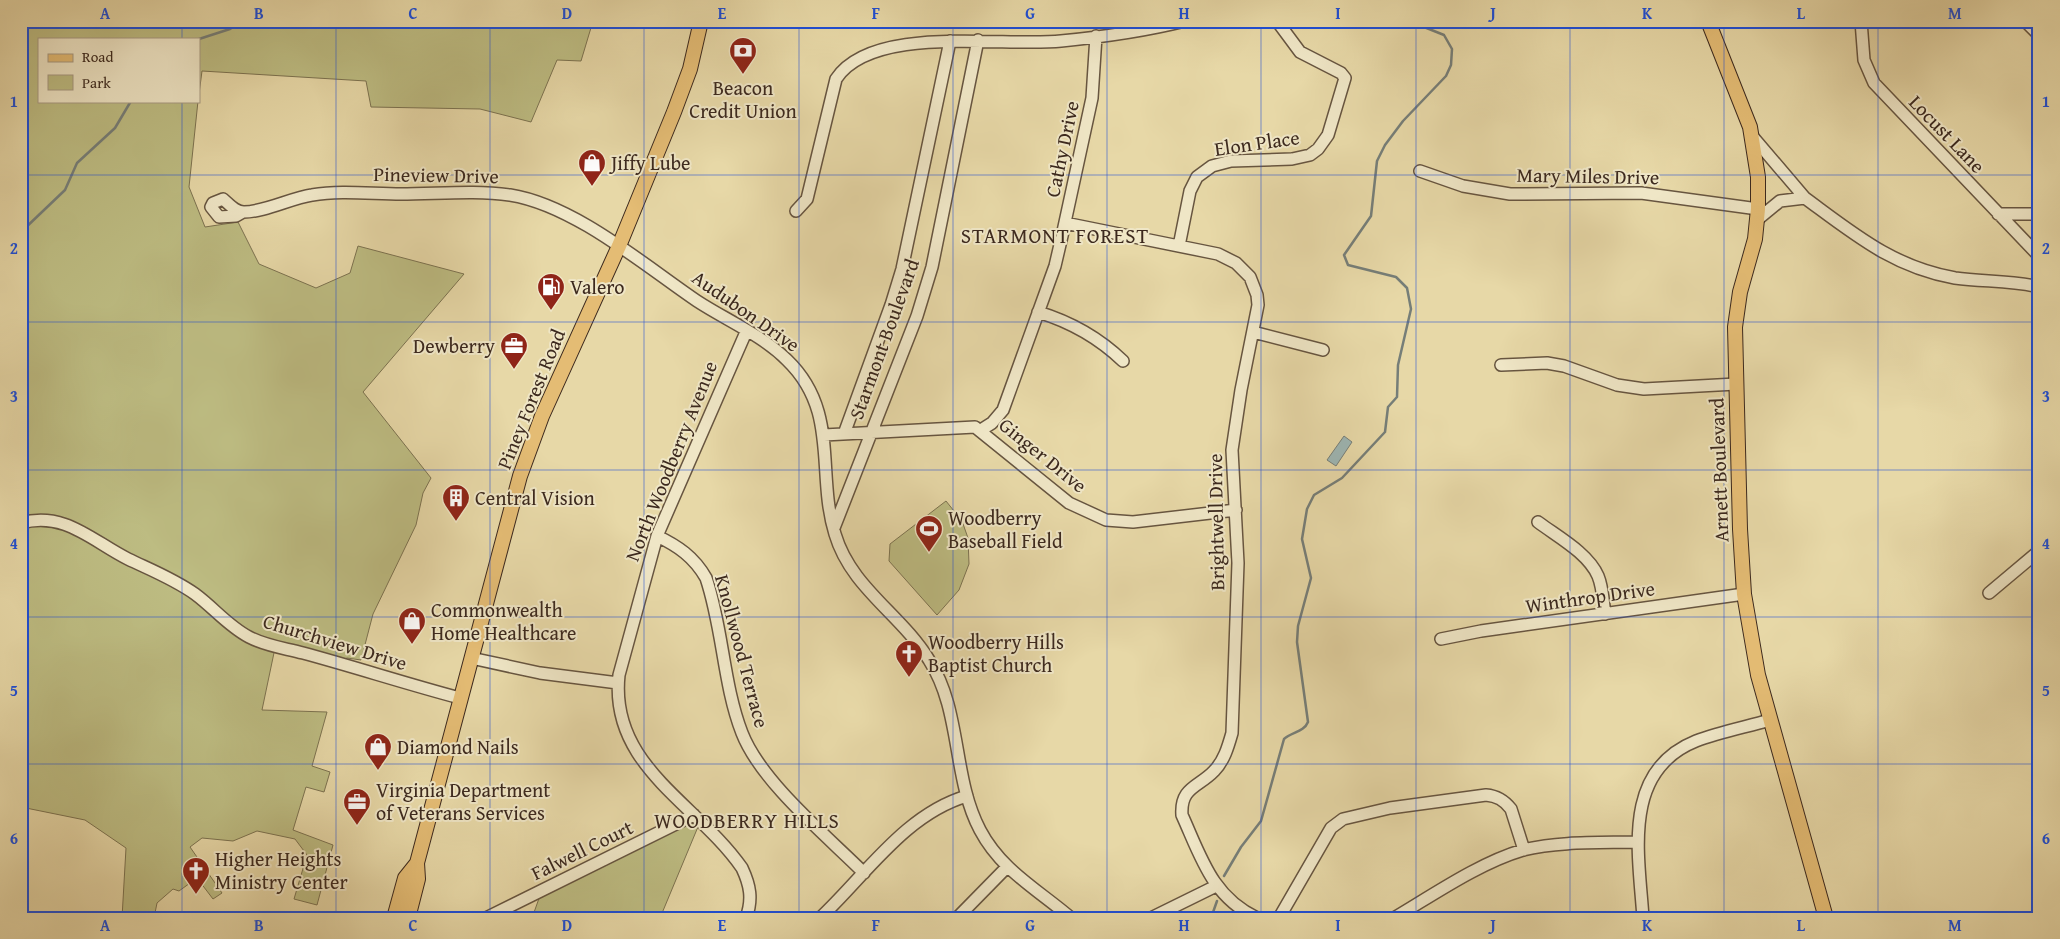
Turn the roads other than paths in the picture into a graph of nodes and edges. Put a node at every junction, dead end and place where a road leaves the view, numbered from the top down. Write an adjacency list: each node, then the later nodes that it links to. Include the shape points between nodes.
1 (701, 21): 20 (main road, Piney Forest Road, via 690,69)
2 (1185, 21): 8 (street)
3 (1278, 21): 21 (street, Elon Place, via 1300,52 1345,78 1328,135 1318,149 1302,158 1231,161 1204,171 1190,191)
4 (1708, 21): 11 (main road, Arnett Boulevard)
5 (1861, 21): 17 (street, Locust Lane, via 1864,60 1874,83)
6 (2025, 21): 7 (street)
7 (2039, 35)
8 (1096, 36): 10 (street, via 1059,41); 19 (street, Cathy Drive, via 1092,98)
9 (950, 40): 10 (street); 14 (street, via 861,56 841,71 832,88 807,199); 33 (street, Starmont Boulevard, via 902,269)
10 (978, 40): 32 (street, Starmont Boulevard, via 932,267 917,316)
11 (1753, 136): 13 (street); 16 (main road, Arnett Boulevard)
12 (1420, 171): 16 (street, Mary Miles Drive, via 1462,186 1510,194 1641,193)
13 (1805, 198): 16 (street, via 1780,201); 23 (street, via 1850,234 1897,261 1955,278)
14 (796, 211)
15 (243, 212): 20 (street, Pineview Drive, via 329,193 505,194 537,202)
16 (1758, 214): 30 (main road, Arnett Boulevard, via 1737,307)
17 (1998, 214): 18 (street); 22 (street, Locust Lane)
18 (2039, 214)
19 (1065, 223): 21 (street, Brightwell Drive); 24 (street, Cathy Drive, via 1055,266)
20 (619, 246): 25 (street, Audubon Drive); 45 (main road, Piney Forest Road, via 542,416 520,476)
21 (1179, 246): 26 (street, Brightwell Drive, via 1218,254 1236,263 1250,277 1257,295 1258,311)
22 (2039, 256)
23 (2039, 287)
24 (1038, 312): 28 (street, via 1076,326); 31 (street, Cathy Drive, via 1003,410)
25 (746, 332): 34 (street, Audubon Drive, via 776,350 797,370 815,402); 39 (street, North Woodberry Avenue)
26 (1253, 332): 27 (street); 35 (street, Brightwell Drive, via 1232,450)
27 (1323, 350)
28 (1124, 361)
29 (1501, 365): 30 (street, via 1534,362 1564,366 1617,385 1644,389)
30 (1736, 384): 42 (main road, Arnett Boulevard)
31 (981, 430): 32 (street, Ginger Drive, via 968,426); 35 (street, Ginger Drive, via 1069,503 1100,518 1133,522)
32 (870, 432): 33 (street, Ginger Drive); 38 (street, Starmont Boulevard)
33 (844, 434): 34 (street, Ginger Drive)
34 (824, 435): 38 (street, Audubon Drive)
35 (1236, 510): 56 (street, Brightwell Drive, via 1238,563 1232,733 1215,771 1193,785 1182,808 1182,815)
36 (1538, 522): 43 (street, via 1593,568 1601,585)
37 (21, 523): 47 (street, Churchview Drive, via 52,520 76,527 128,559 180,584 232,626 275,648)
38 (834, 529): 49 (street, Audubon Drive, via 842,553 859,582 904,628 935,670 948,704)
39 (657, 536): 46 (street, North Woodberry Avenue); 55 (street, Knollwood Terrace, via 684,551 706,578 736,712 749,747 776,783)
40 (2039, 551): 41 (street)
41 (1990, 593)
42 (1744, 594): 43 (street, Winthrop Drive); 48 (main road, Arnett Boulevard, via 1751,643)
43 (1605, 614): 44 (street, Winthrop Drive)
44 (1441, 639)
45 (470, 658): 46 (street, via 540,673); 47 (main road, Piney Forest Road)
46 (618, 683): 50 (street, North Woodberry Avenue, via 623,724 635,751)
47 (460, 698): 53 (main road, Piney Forest Road)
48 (1770, 720): 51 (street, via 1696,741 1672,756 1654,776 1644,797); 70 (main road, Arnett Boulevard)
49 (966, 796): 54 (street, Audubon Drive, via 981,832); 55 (street, via 917,821)
50 (694, 816): 60 (street, Falwell Court); 61 (street, North Woodberry Avenue, via 742,868 751,899)
51 (1638, 842): 52 (street); 69 (street)
52 (1524, 850): 67 (street, via 1511,809 1493,796 1350,815 1331,828); 68 (street, via 1468,875)
53 (417, 862): 57 (main road, Piney Forest Road, via 404,878); 58 (main road, Piney Forest Road, via 418,879)
54 (1006, 867): 63 (street); 64 (street, Audubon Drive)
55 (864, 873): 62 (street)
56 (1216, 886): 65 (street); 66 (street, Brightwell Drive, via 1234,904)
57 (400, 890): 58 (main road); 59 (main road, Piney Forest Road)
58 (406, 917)
59 (394, 918)
60 (486, 918)
61 (746, 918)
62 (820, 918)
63 (957, 918)
64 (1070, 918)
65 (1151, 918)
66 (1256, 918)
67 (1279, 918)
68 (1394, 918)
69 (1643, 918)
70 (1826, 918)

